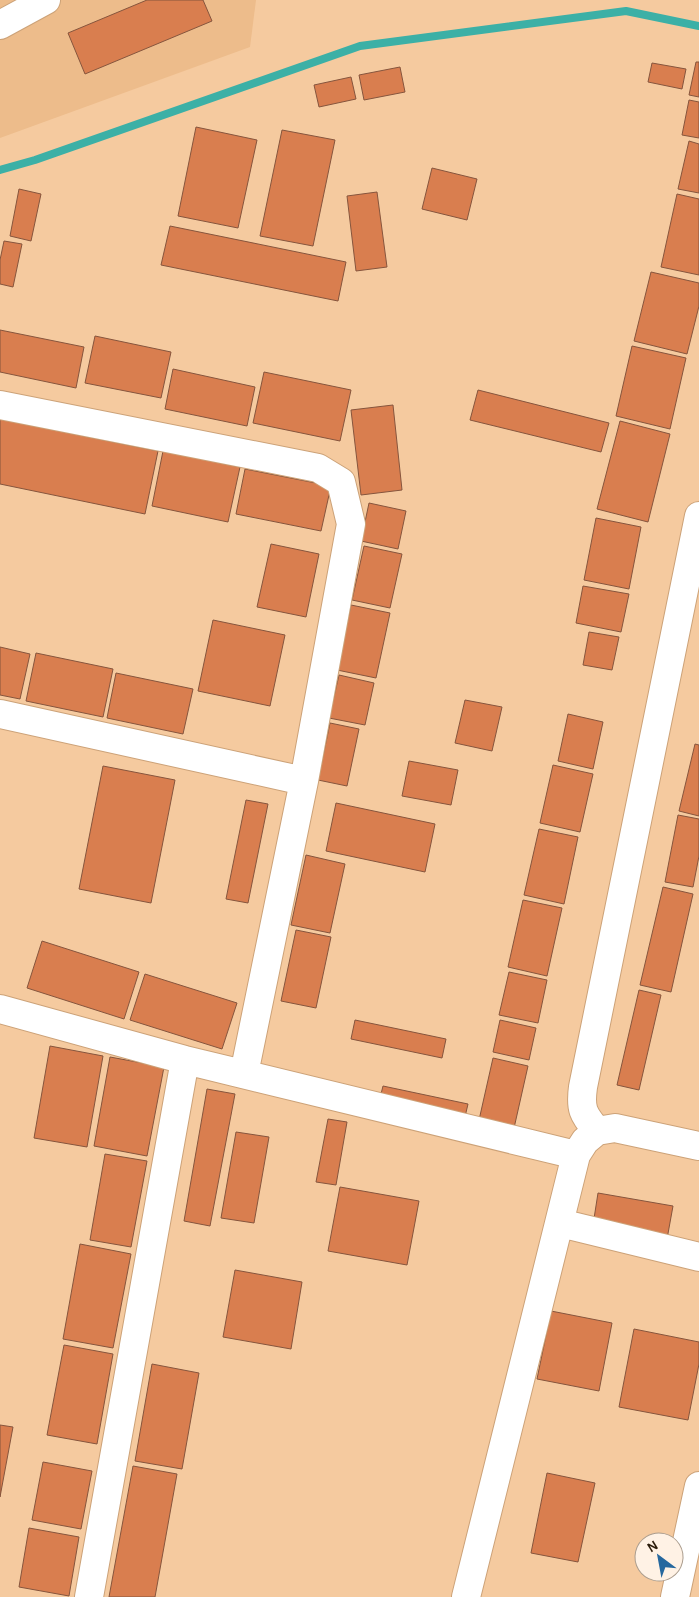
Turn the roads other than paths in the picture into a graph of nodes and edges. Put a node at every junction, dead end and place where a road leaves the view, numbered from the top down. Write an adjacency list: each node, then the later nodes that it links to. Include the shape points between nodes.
1 (46, 0): 2 (street)
2 (0, 25)
3 (0, 405): 7 (street, via 318,468 341,482 351,524)
4 (699, 516): 5 (street)
5 (692, 577): 11 (street, via 583,1087 581,1103)
6 (0, 714): 7 (street)
7 (304, 781): 10 (street)
8 (0, 1009): 9 (street)
9 (185, 1060): 10 (street); 17 (street)
10 (244, 1074): 13 (street)
11 (597, 1131): 12 (street, via 615,1128); 13 (street)
12 (699, 1146)
13 (576, 1155): 14 (street)
14 (560, 1223): 15 (street); 18 (street)
15 (699, 1257)
16 (699, 1486): 19 (street)
17 (89, 1597)
18 (466, 1597)
19 (676, 1597)

